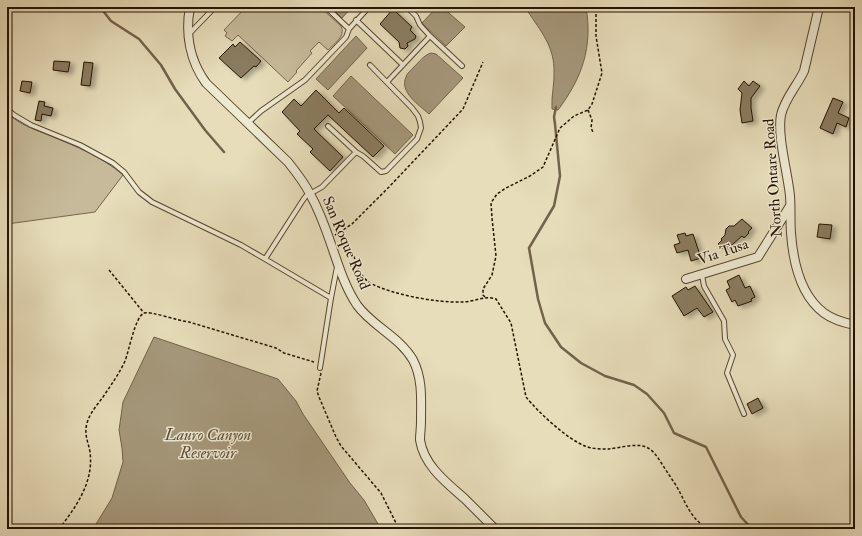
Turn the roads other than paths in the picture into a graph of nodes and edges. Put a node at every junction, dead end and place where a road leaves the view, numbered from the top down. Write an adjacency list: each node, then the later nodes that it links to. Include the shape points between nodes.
1 (190, 7): 9 (street, San Roque Road)
2 (215, 7): 9 (lane)
3 (326, 7): 8 (lane)
4 (369, 7): 7 (lane)
5 (407, 7): 10 (lane)
6 (818, 7): 20 (street, North Ontare Road, via 804,72 788,97 781,115 781,134)
7 (356, 20): 8 (lane); 12 (lane)
8 (349, 29): 16 (lane, via 346,37 305,80 261,111)
9 (188, 34): 16 (street, San Roque Road, via 190,49 204,79)
10 (430, 36): 12 (lane); 13 (lane)
11 (370, 65): 14 (lane)
12 (403, 65): 14 (lane)
13 (462, 66)
14 (387, 82): 18 (lane, via 418,116 420,133 383,173)
15 (7, 109): 21 (lane, via 30,125 80,145 114,163 139,192 152,202)
16 (248, 124): 19 (street, San Roque Road, via 288,162)
17 (328, 126): 18 (lane)
18 (356, 152): 19 (lane, via 322,187)
19 (310, 194): 21 (lane, via 302,200); 22 (street, San Roque Road)
20 (791, 206): 23 (street, Via Tusa, via 758,257); 26 (street, North Ontare Road, via 792,247 802,284 808,295 825,313)
21 (265, 259): 25 (lane)
22 (338, 266): 25 (lane); 29 (street, San Roque Road, via 357,305 413,359 420,386 420,439 428,460 438,474)
23 (702, 274): 24 (street, Via Tusa); 28 (lane, via 704,286 724,321 725,339 732,355 727,373)
24 (686, 279)
25 (331, 298): 27 (lane)
26 (855, 325)
27 (320, 366)
28 (744, 414)
29 (495, 529)

